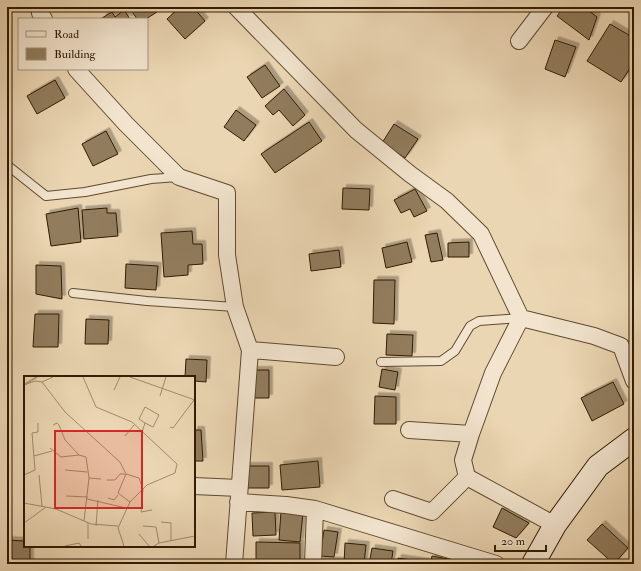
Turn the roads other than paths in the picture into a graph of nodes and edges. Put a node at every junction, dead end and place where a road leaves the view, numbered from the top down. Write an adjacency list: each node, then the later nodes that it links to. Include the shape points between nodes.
1 (39, 7): 4 (street)
2 (236, 7): 11 (street, via 356,130 447,201 481,234)
3 (545, 7): 5 (street)
4 (43, 18)
5 (520, 41)
6 (77, 70): 8 (street)
7 (7, 165): 8 (lane, via 46,196)
8 (179, 177): 10 (street, via 227,193 227,255)
9 (72, 293): 10 (lane)
10 (235, 307): 12 (street)
11 (521, 318): 14 (lane, via 479,322 470,326 454,351 441,361); 15 (street, via 594,336 621,346); 17 (street, via 493,373)
12 (250, 350): 13 (street); 21 (street)
13 (336, 357)
14 (381, 362)
15 (634, 381)
16 (409, 430): 17 (street)
17 (471, 434): 19 (street, via 463,460)
18 (634, 439): 24 (main road, via 598,466)
19 (467, 477): 22 (street, via 432,512); 24 (street)
20 (195, 486): 21 (street)
21 (239, 495): 23 (street); 25 (street)
22 (393, 499)
23 (315, 509): 26 (street); 27 (street)
24 (555, 525): 28 (main road)
25 (234, 564)
26 (314, 564)
27 (496, 564)
28 (533, 564)

